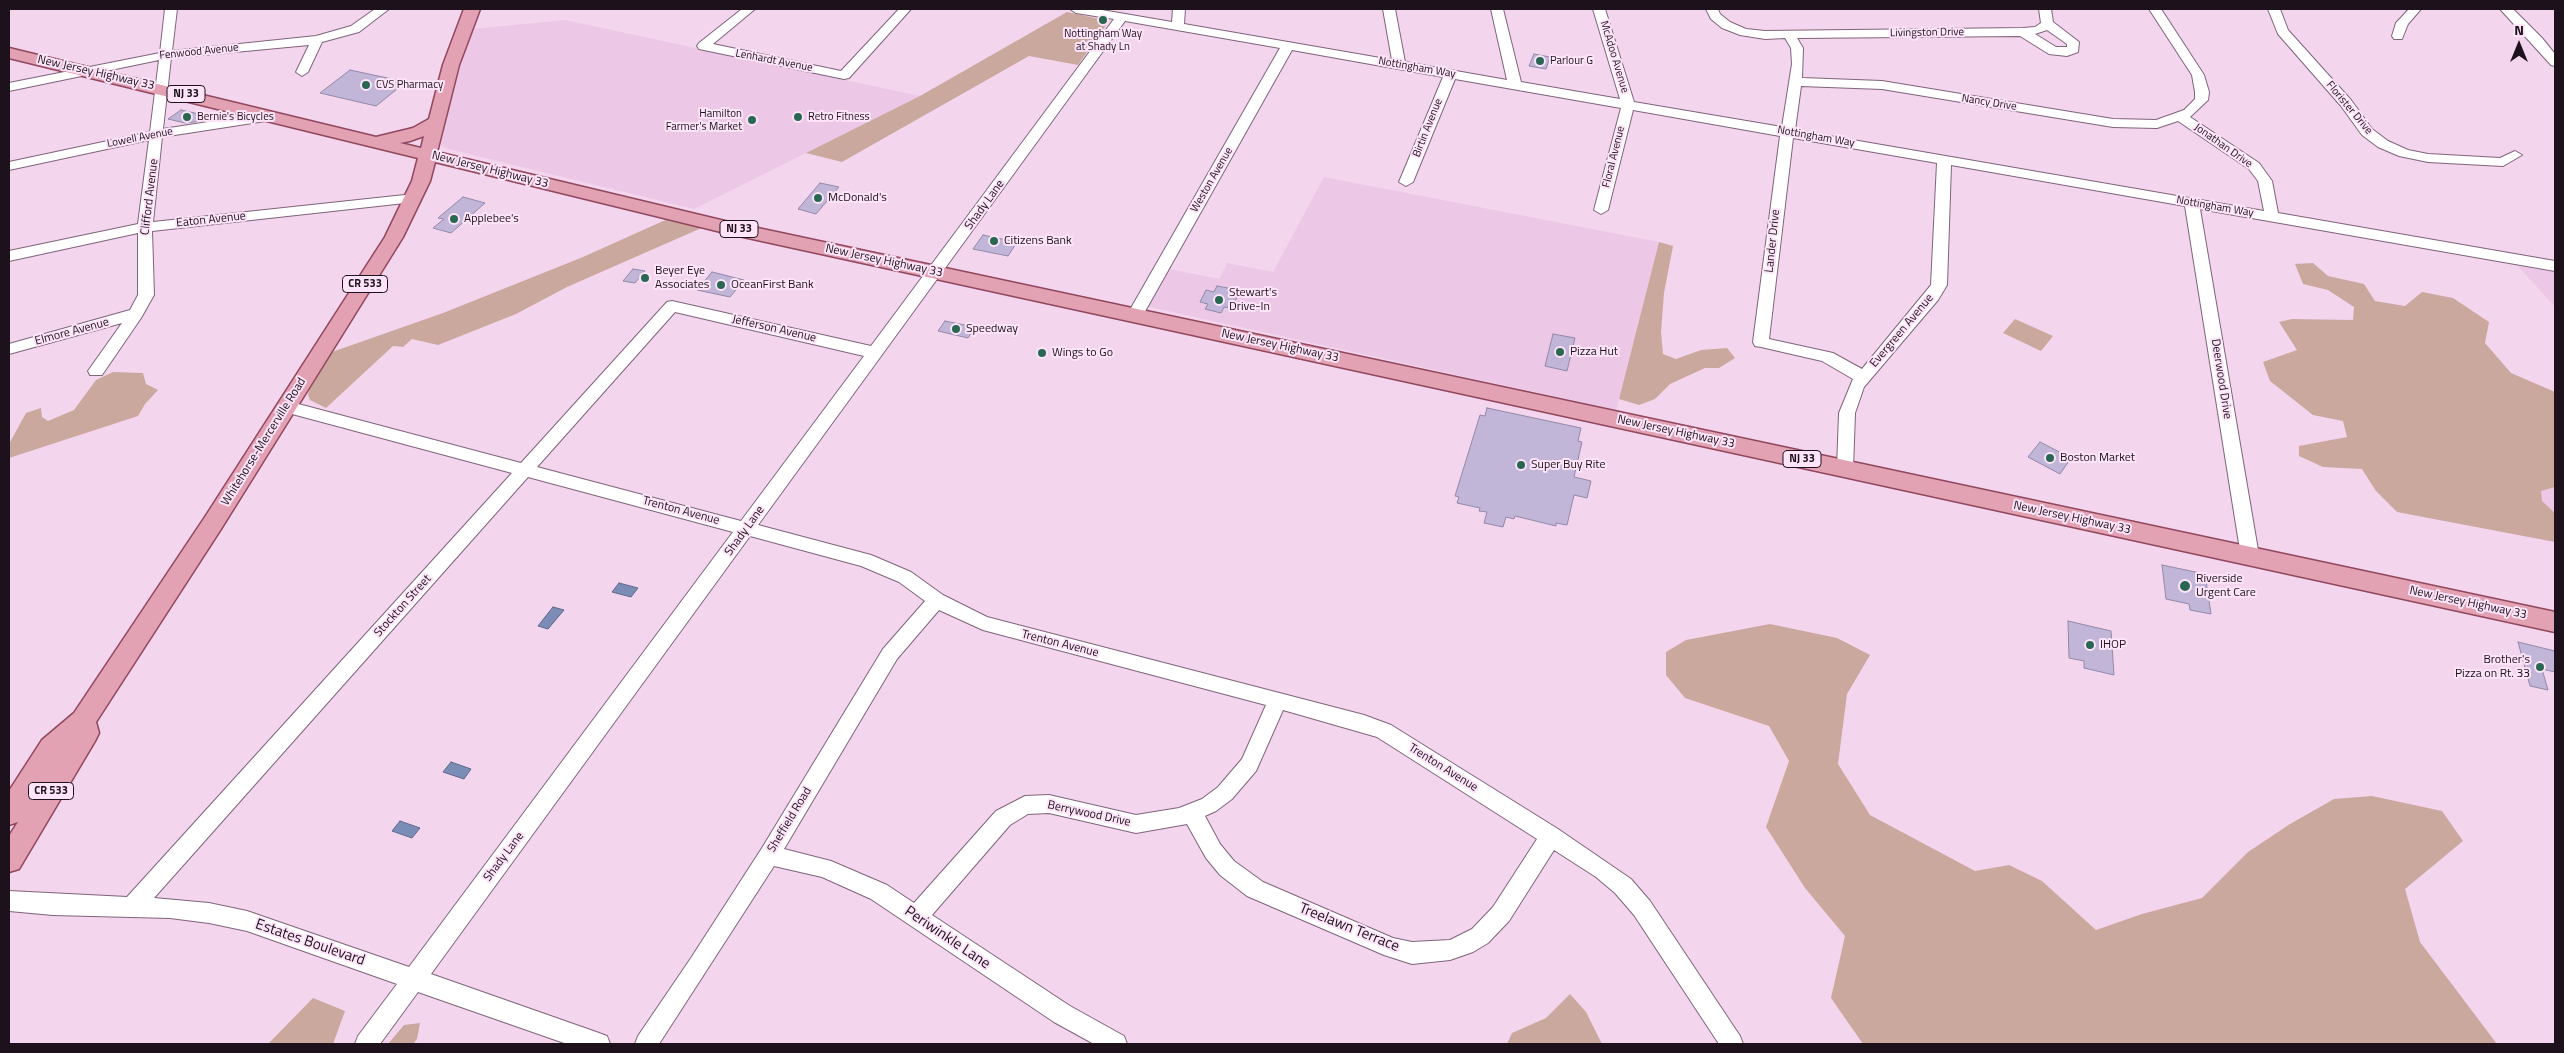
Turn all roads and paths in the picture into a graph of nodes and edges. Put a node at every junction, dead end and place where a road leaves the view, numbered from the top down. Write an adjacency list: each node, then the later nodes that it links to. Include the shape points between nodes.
1 (171, 9): 26 (street, Clifford Avenue)
2 (383, 9): 23 (street, Fenwood Avenue, via 355,28)
3 (472, 9): 39 (main road, CR 533, via 451,65)
4 (750, 9): 5 (street, Lenhardt Avenue, via 704,46 844,75)
5 (905, 9)
6 (1076, 9): 17 (street, Nottingham Way)
7 (1179, 9): 19 (street)
8 (1389, 9): 28 (street)
9 (1497, 9): 33 (street)
10 (1599, 9): 36 (street, McAdoo Avenue)
11 (1712, 9): 21 (street, Livingston Drive, via 1720,21 1744,32)
12 (2045, 9): 18 (street)
13 (2155, 9): 38 (street, Jonathan Drive, via 2202,84 2201,100)
14 (2274, 9): 44 (street, Florister Drive, via 2282,31 2346,103 2367,132 2383,144 2428,158 2503,162)
15 (2415, 9): 22 (street, via 2402,23)
16 (2506, 9): 27 (street)
17 (1122, 17): 19 (street, Nottingham Way); 55 (street, Shady Lane)
18 (2047, 24): 20 (street, Livingston Drive, via 2038,30); 20 (street, via 2073,42 2074,49 2054,51)
19 (1178, 26): 24 (street, Nottingham Way)
20 (2023, 32): 21 (street, Livingston Drive)
21 (1789, 35): 32 (street, Lander Drive, via 1799,56)
22 (2398, 36)
23 (317, 40): 26 (street, Fenwood Avenue); 30 (street)
24 (1288, 46): 28 (street, Nottingham Way); 58 (street, Weston Avenue)
25 (9, 52): 29 (main road, New Jersey Highway 33 / NJ 33)
26 (166, 55): 29 (street, Fenwood Avenue); 35 (street, Clifford Avenue)
27 (2555, 62)
28 (1398, 65): 31 (street, Nottingham Way)
29 (86, 71): 34 (street, Fenwood Avenue); 35 (main road, New Jersey Highway 33 / NJ 33)
30 (302, 72)
31 (1450, 74): 33 (street, Nottingham Way); 47 (street, Birtin Avenue)
32 (1795, 82): 38 (street, Nancy Drive, via 1882,86 2113,123 2151,124); 40 (street, Lander Drive)
33 (1515, 85): 36 (street, Nottingham Way)
34 (9, 87)
35 (162, 89): 37 (main road, New Jersey Highway 33 / NJ 33); 41 (street, Clifford Avenue)
36 (1628, 105): 40 (street, Nottingham Way); 50 (street, Floral Avenue)
37 (272, 116): 41 (street, Lowell Avenue); 42 (main road, New Jersey Highway 33 / NJ 33)
38 (2181, 117): 51 (street, Jonathan Drive, via 2254,166 2265,181)
39 (436, 121): 42 (main road, via 404,137); 43 (main road, CR 533)
40 (1787, 132): 45 (street, Nottingham Way); 62 (street, Lander Drive, via 1762,342 1827,357)
41 (158, 134): 46 (street, Lowell Avenue); 52 (street, Clifford Avenue)
42 (373, 141): 43 (main road, New Jersey Highway 33 / NJ 33)
43 (428, 155): 48 (main road, Whitehorse-Mercerville Road / CR 533); 55 (main road, New Jersey Highway 33 / NJ 33, via 725,227)
44 (2516, 155)
45 (1944, 160): 49 (street, Nottingham Way); 62 (street, Evergreen Avenue, via 1941,275 1938,285 1933,296)
46 (9, 166)
47 (1406, 182)
48 (414, 198): 52 (street, Eaton Avenue); 63 (main road, Whitehorse-Mercerville Road / CR 533, via 394,237)
49 (2192, 203): 51 (street, Nottingham Way); 67 (street, Deerwood Drive)
50 (1601, 210)
51 (2272, 217): 54 (street, Nottingham Way)
52 (145, 227): 53 (street, Eaton Avenue); 57 (street, Clifford Avenue, via 146,295)
53 (9, 256)
54 (2555, 266)
55 (936, 272): 58 (main road, New Jersey Highway 33 / NJ 33); 60 (street, Shady Lane)
56 (672, 306): 60 (street, Jefferson Avenue); 65 (street, Stockton Street)
57 (136, 314): 59 (street, Elmore Avenue); 61 (street, Clifford Avenue)
58 (1135, 315): 64 (main road, New Jersey Highway 33 / NJ 33)
59 (9, 349)
60 (876, 353): 66 (street, Shady Lane)
61 (96, 371)
62 (1863, 377): 64 (street, Evergreen Avenue, via 1850,399 1847,413)
63 (287, 407): 65 (street, Trenton Avenue); 71 (main road, Whitehorse-Mercerville Road / CR 533)
64 (1845, 468): 67 (main road, New Jersey Highway 33 / NJ 33)
65 (525, 470): 66 (street, Trenton Avenue); 78 (street, Stockton Street)
66 (747, 528): 68 (street, Trenton Avenue, via 866,560 906,577); 80 (street, Shady Lane)
67 (2250, 556): 69 (main road, New Jersey Highway 33 / NJ 33)
68 (937, 600): 70 (street, Trenton Avenue, via 983,623 1011,632); 75 (street, Sheffield Road, via 890,654)
69 (2555, 622)
70 (1278, 700): 73 (street, Berrywood Drive, via 1266,733 1239,779 1214,801); 74 (street, Trenton Avenue, via 1384,731)
71 (84, 721): 72 (main road, Whitehorse-Mercerville Road / CR 533, via 51,748); 76 (main road, Whitehorse-Mercerville Road / CR 533, via 86,733)
72 (9, 813)
73 (1192, 813): 74 (street, Treelawn Terrace, via 1213,851 1248,885 1392,948 1412,953 1450,950 1480,936 1501,914); 79 (street, Berrywood Drive, via 1136,824 1049,804 1025,806 1003,818)
74 (1551, 836): 85 (street, Trenton Avenue, via 1623,886 1642,908)
75 (769, 855): 79 (street, Periwinkle Lane, via 824,868 850,878 879,892); 83 (street, Sheffield Road, via 700,966)
76 (9, 860)
77 (9, 900): 78 (street, Estates Boulevard, via 53,905)
78 (133, 906): 80 (street, Estates Boulevard, via 210,913 247,921)
79 (916, 917): 84 (street, Periwinkle Lane, via 1062,1014)
80 (413, 979): 81 (street, Shady Lane); 82 (street, Estates Boulevard)
81 (366, 1044)
82 (599, 1044)
83 (646, 1044)
84 (1116, 1044)
85 (1732, 1044)

